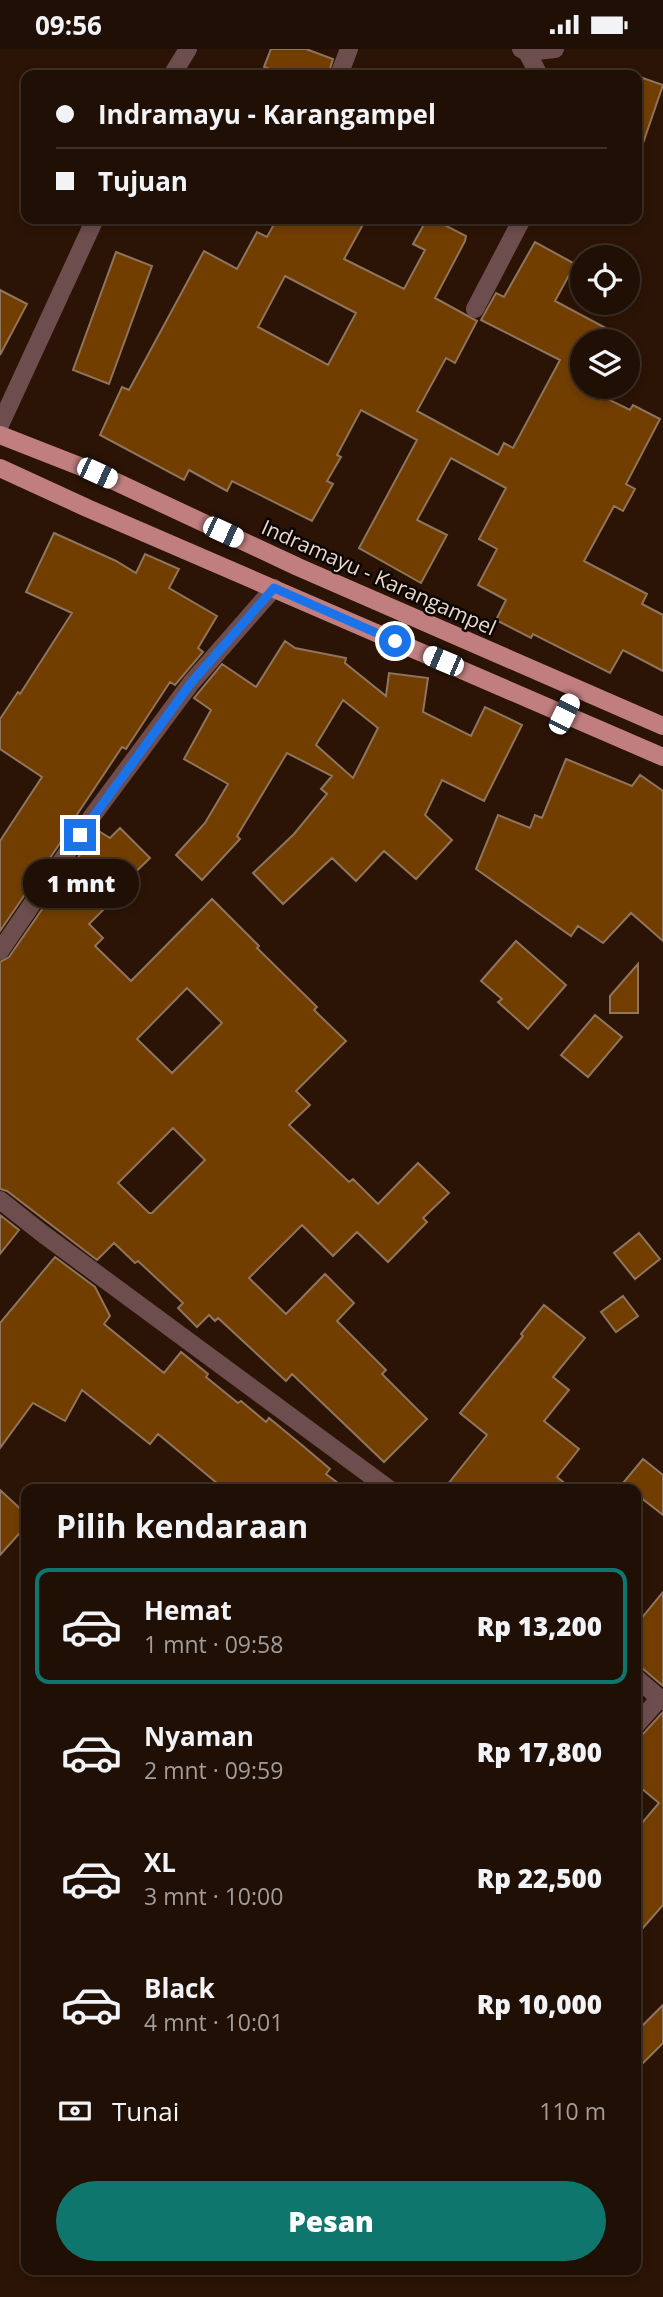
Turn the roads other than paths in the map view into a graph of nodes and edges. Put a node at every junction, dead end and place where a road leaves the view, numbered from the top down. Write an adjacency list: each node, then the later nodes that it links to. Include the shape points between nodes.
1 (188, 49): 5 (street)
2 (349, 49): 6 (street)
3 (555, 49): 4 (street)
4 (524, 50): 7 (street)
5 (175, 70)
6 (341, 70)
7 (536, 70)
8 (93, 224): 11 (street)
9 (519, 224): 10 (street)
10 (475, 309)
11 (0, 425)
12 (0, 435): 15 (main road, Indramayu - Karangampel, via 97,473)
13 (0, 468): 14 (main road)
14 (274, 588): 16 (main road); 19 (street, via 191,683)
15 (577, 689): 16 (main road); 17 (main road, Indramayu - Karangampel)
16 (564, 714): 18 (main road)
17 (663, 726)
18 (663, 757)
19 (0, 951)
20 (0, 1200): 21 (street)
21 (381, 1484)
22 (641, 1682): 23 (street)
23 (661, 1700): 24 (street)
24 (641, 1720)

